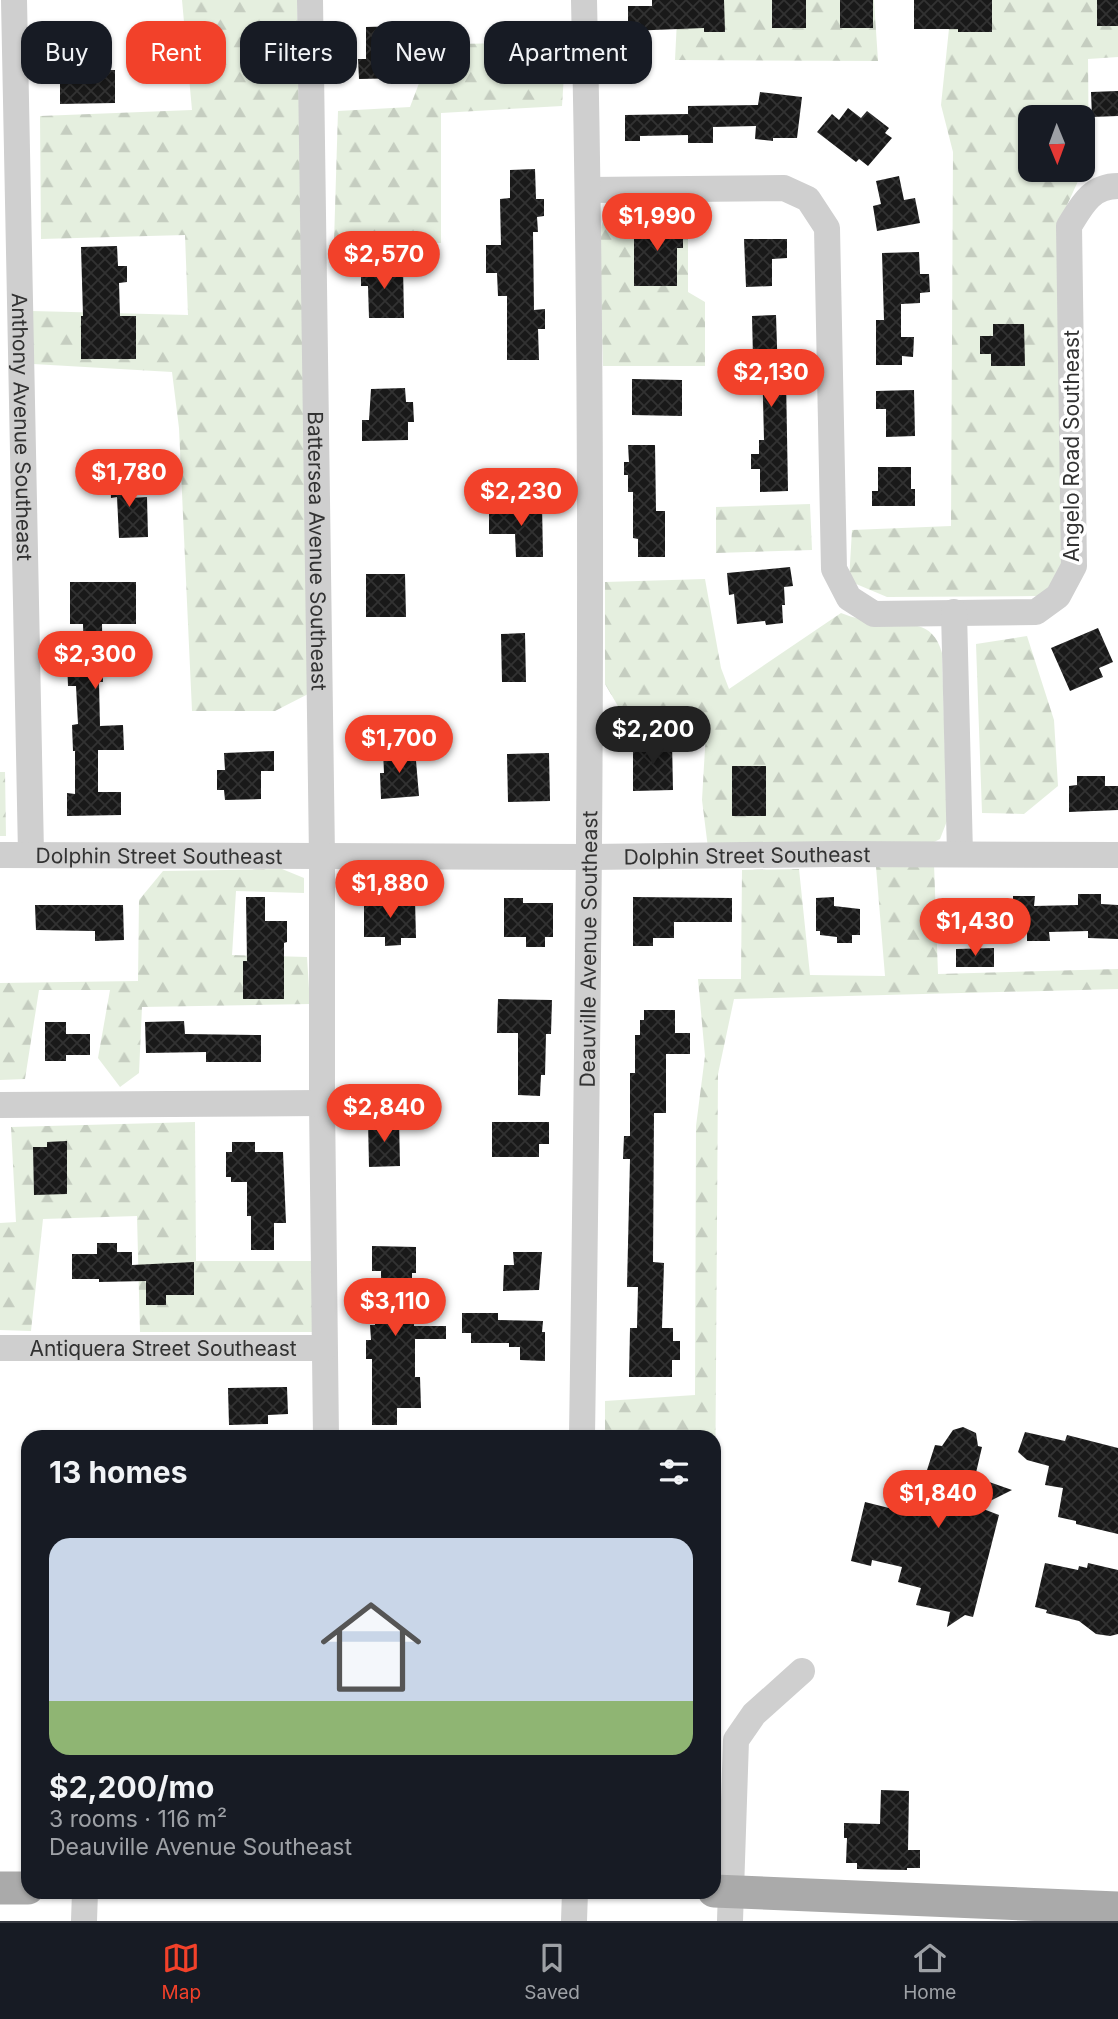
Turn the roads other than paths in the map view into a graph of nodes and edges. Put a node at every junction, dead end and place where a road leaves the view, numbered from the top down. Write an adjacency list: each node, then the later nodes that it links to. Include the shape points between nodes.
1 (14, 0): 7 (street, Anthony Avenue Southeast)
2 (310, 0): 11 (street, Battersea Avenue Southeast)
3 (584, 0): 5 (street, Deauville Avenue Southeast)
4 (1118, 186): 6 (street, Angelo Road Southeast, via 1088,195 1069,226 1074,566 1058,596 1036,612)
5 (589, 190): 6 (street, Angelo Road Southeast, via 784,188 808,200 827,228 834,569 849,598 874,614); 12 (street, Deauville Avenue Southeast)
6 (954, 612): 8 (street)
7 (30, 854): 9 (street, Dolphin Street Southeast); 11 (street, Dolphin Street Southeast)
8 (960, 854): 10 (street, Dolphin Street Southeast); 12 (street, Dolphin Street Southeast)
9 (0, 855)
10 (1118, 855)
11 (322, 857): 12 (street, Dolphin Street Southeast); 13 (street, Battersea Avenue Southeast)
12 (591, 858): 18 (street, Deauville Avenue Southeast)
13 (322, 1103): 14 (street); 16 (street, Battersea Avenue Southeast)
14 (0, 1105)
15 (0, 1348): 16 (street, Antiquera Street Southeast)
16 (324, 1348): 17 (street, Battersea Avenue Southeast)
17 (326, 1430)
18 (582, 1430)
19 (802, 1671): 24 (street, via 754,1714 736,1740)
20 (0, 1888): 21 (main road)
21 (21, 1888)
22 (85, 1899): 26 (street)
23 (575, 1899): 27 (street)
24 (725, 1901): 25 (main road)
25 (1118, 1908)
26 (84, 1921)
27 (574, 1921)

